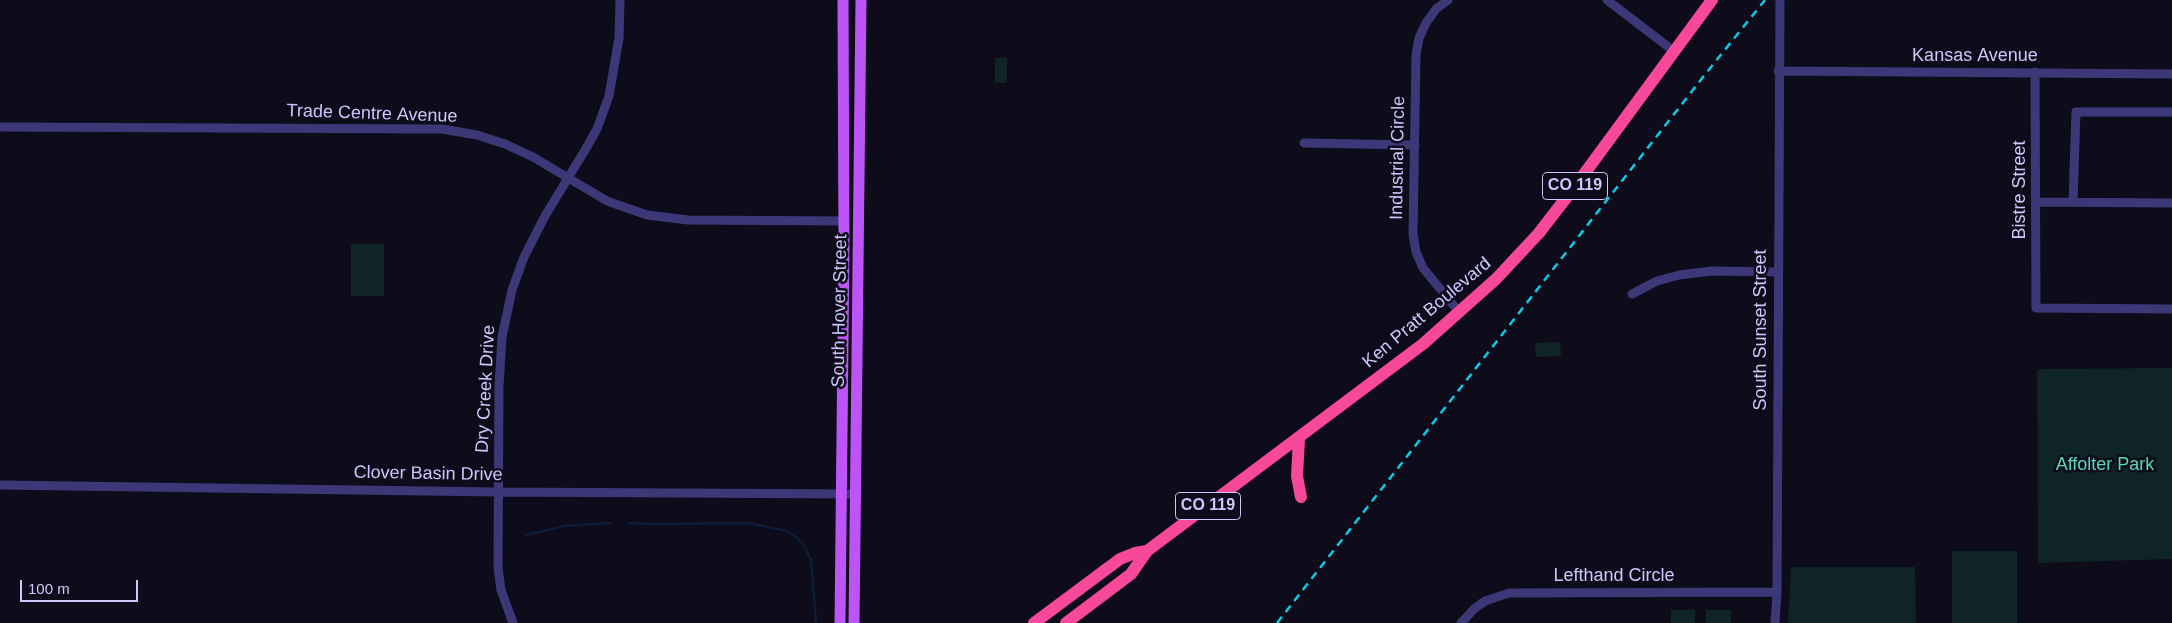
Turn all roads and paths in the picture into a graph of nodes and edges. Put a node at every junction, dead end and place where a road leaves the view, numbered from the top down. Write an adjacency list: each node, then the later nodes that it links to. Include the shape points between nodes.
1 (620, 0): 16 (street, Dry Creek Drive, via 619,38 609,96 596,129)
2 (843, 0): 20 (main road, South Hover Street)
3 (861, 0): 21 (main road, South Hover Street)
4 (1448, 0): 15 (street, Industrial Circle, via 1436,9 1419,38)
5 (1607, 0): 8 (street)
6 (1712, 0): 8 (highway, Ken Pratt Boulevard / CO 119)
7 (1780, 0): 9 (street, South Sunset Street)
8 (1675, 52): 25 (highway, Ken Pratt Boulevard / CO 119, via 1538,233 1496,280)
9 (1778, 71): 10 (street, Kansas Avenue); 22 (street, South Sunset Street)
10 (2035, 72): 11 (street, Kansas Avenue); 18 (street, Bistre Street)
11 (2172, 74)
12 (2172, 112): 17 (street, via 2076,112)
13 (0, 127): 16 (street, Trade Centre Avenue, via 442,129 506,144)
14 (1304, 143): 15 (street)
15 (1415, 145): 25 (street, Industrial Circle, via 1413,234 1416,252 1424,268)
16 (569, 178): 20 (street, Trade Centre Avenue, via 615,205 657,217); 28 (street, Dry Creek Drive, via 531,241 508,306 500,354)
17 (2073, 201): 18 (street); 19 (street)
18 (2036, 202): 24 (street, Bistre Street, via 2036,308)
19 (2172, 203)
20 (844, 221): 21 (main road); 29 (main road, South Hover Street)
21 (859, 221): 30 (main road, South Hover Street)
22 (1778, 272): 23 (street, via 1712,271 1679,275 1657,281); 33 (street, South Sunset Street)
23 (1632, 294)
24 (2172, 309)
25 (1460, 313): 26 (highway, Ken Pratt Boulevard / CO 119)
26 (1299, 439): 31 (highway, via 1297,476); 32 (highway, Ken Pratt Boulevard / CO 119)
27 (0, 485): 28 (street, Clover Basin Drive)
28 (498, 492): 29 (street, Clover Basin Drive); 34 (street, Dry Creek Drive, via 498,577)
29 (841, 493): 30 (street, Clover Basin Drive); 35 (main road, South Hover Street)
30 (855, 494): 36 (main road, South Hover Street)
31 (1301, 497)
32 (1147, 551): 37 (highway, Ken Pratt Boulevard / CO 119, via 1120,559); 38 (highway, Ken Pratt Boulevard / CO 119, via 1131,574)
33 (1777, 592): 39 (street, Lefthand Circle, via 1509,592 1474,608); 40 (street, South Sunset Street)
34 (513, 623)
35 (840, 623)
36 (854, 623)
37 (1034, 623)
38 (1066, 623)
39 (1461, 623)
40 (1775, 623)

